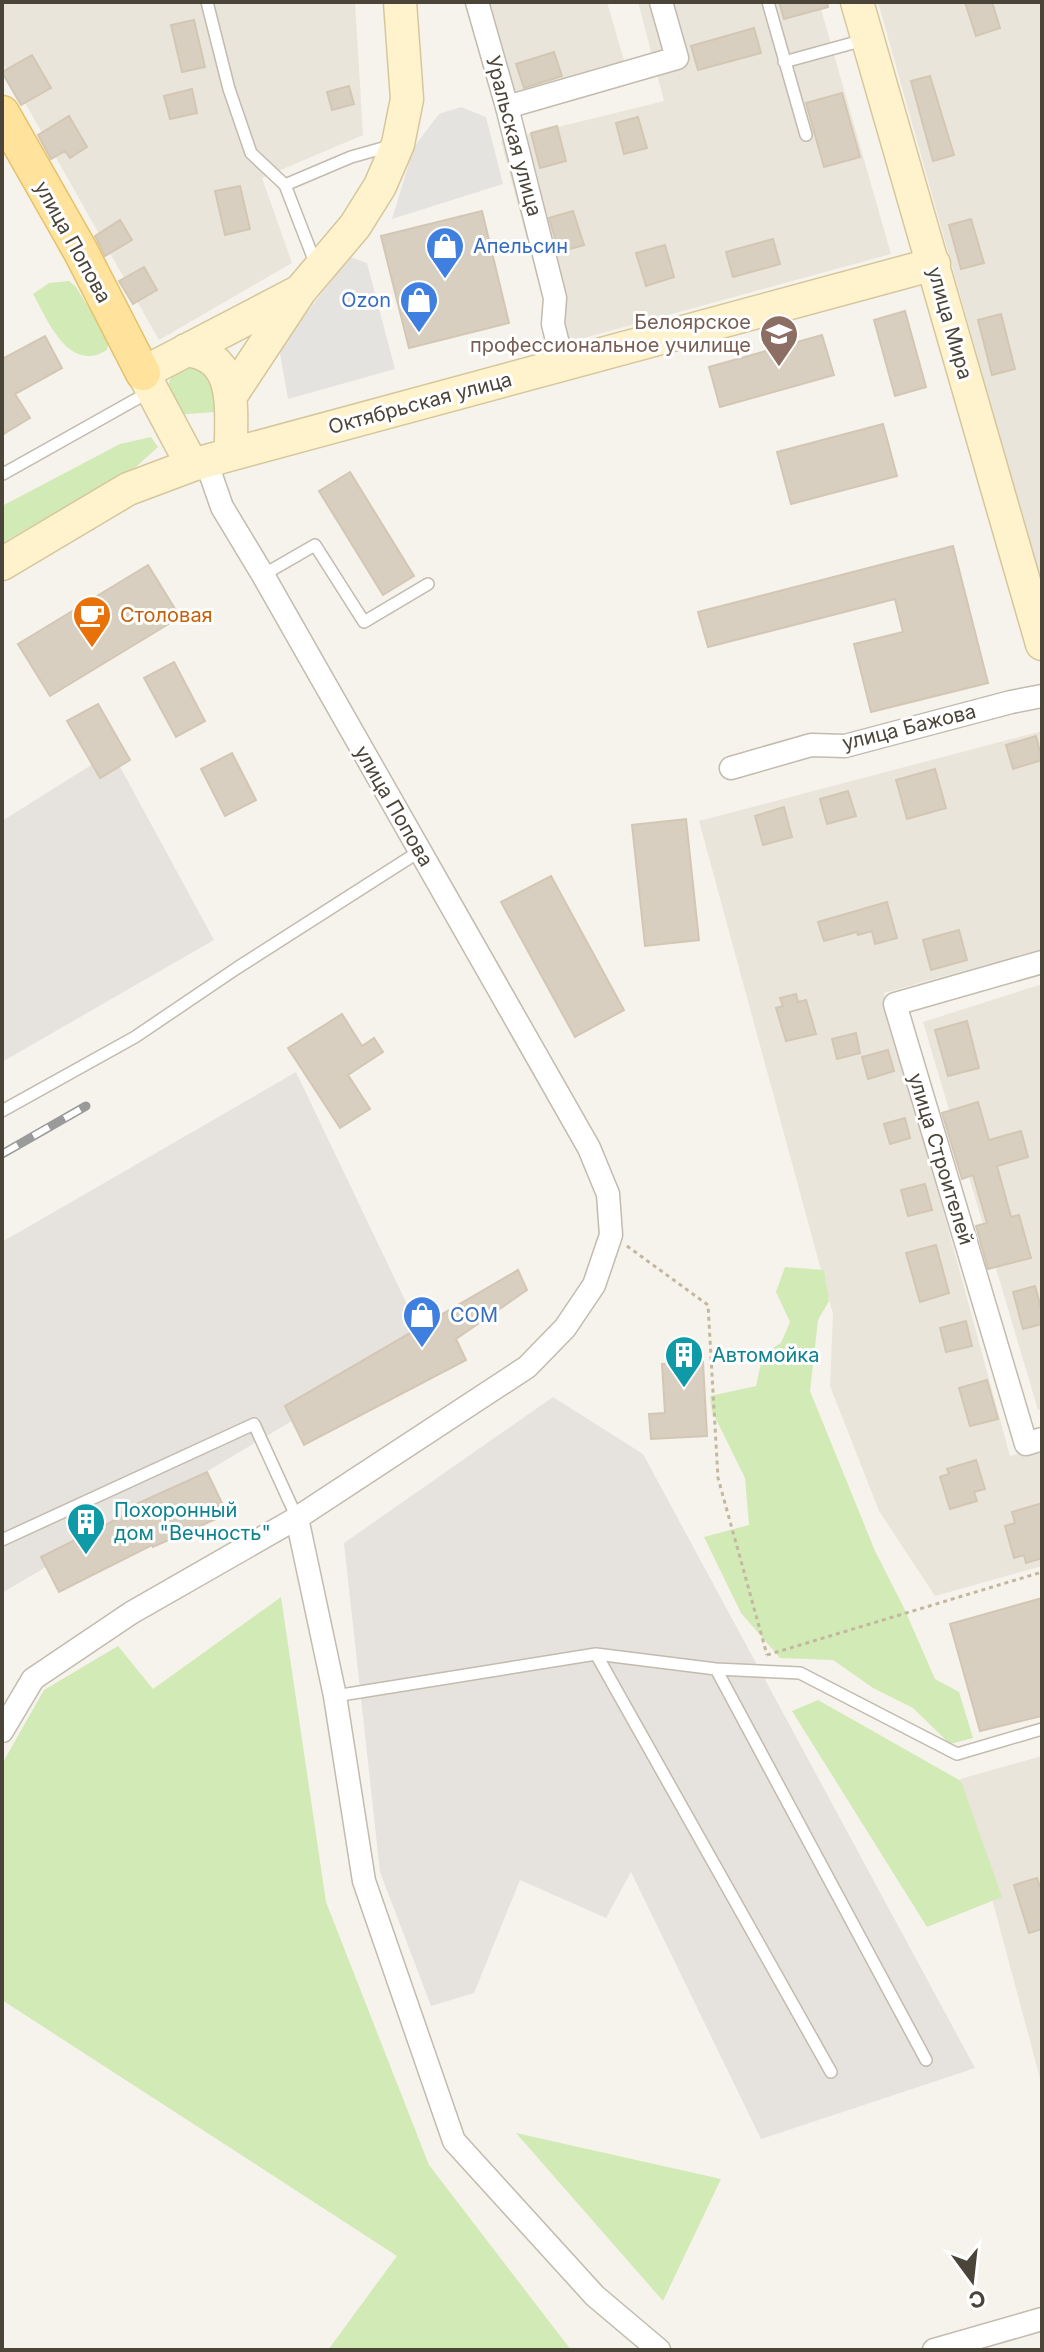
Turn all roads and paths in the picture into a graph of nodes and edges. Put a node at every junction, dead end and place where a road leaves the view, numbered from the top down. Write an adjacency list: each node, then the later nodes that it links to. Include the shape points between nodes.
1 (207, 2): 13 (lane, via 251,153)
2 (400, 2): 12 (street, via 407,99)
3 (477, 2): 9 (street, Уральская улица)
4 (661, 2): 9 (street, via 677,58)
5 (768, 2): 8 (lane)
6 (857, 2): 7 (street, улица Мира)
7 (868, 39): 8 (lane); 14 (street, улица Мира)
8 (784, 62): 11 (lane)
9 (507, 107): 17 (street, Уральская улица, via 555,298 553,324)
10 (2, 113): 18 (main road, улица Попова)
11 (806, 135)
12 (398, 144): 13 (lane); 15 (street, via 355,226)
13 (285, 185): 15 (lane)
14 (934, 264): 17 (street, Октябрьская улица); 25 (street, улица Мира)
15 (309, 280): 16 (street); 19 (street)
16 (186, 350): 18 (street); 19 (street, via 210,356 220,366)
17 (563, 364): 20 (street, Октябрьская улица)
18 (147, 382): 20 (street); 21 (lane)
19 (230, 397): 20 (street)
20 (209, 460): 22 (street, Октябрьская улица, via 128,489); 23 (street, улица Попова, via 222,507)
21 (3, 474)
22 (2, 564)
23 (263, 575): 24 (lane, via 315,545 364,622); 28 (street, улица Попова)
24 (428, 584)
25 (1042, 644)
26 (1042, 696): 27 (street, улица Бажова, via 845,746 811,745)
27 (731, 768)
28 (420, 851): 30 (lane, via 135,1037); 31 (street, улица Попова, via 589,1148 608,1194)
29 (1042, 962): 32 (street, улица Строителей, via 895,1004 1026,1444)
30 (2, 1111)
31 (611, 1235): 33 (street, via 594,1285 565,1328 527,1367); 37 (path, via 708,1305 718,1478)
32 (1042, 1439)
33 (297, 1518): 34 (lane, via 254,1424); 40 (street); 42 (street, via 131,1613 33,1679)
34 (2, 1540)
35 (1042, 1572): 37 (path)
36 (596, 1654): 38 (lane); 40 (lane); 44 (lane)
37 (767, 1655): 39 (path)
38 (716, 1669): 39 (lane); 43 (lane)
39 (800, 1673): 41 (lane, via 957,1754)
40 (335, 1696): 46 (street, via 364,1881 454,2141 595,2296)
41 (1042, 1729)
42 (2, 1731)
43 (926, 2060)
44 (831, 2072)
45 (1042, 2319): 47 (street)
46 (659, 2350)
47 (934, 2350)

